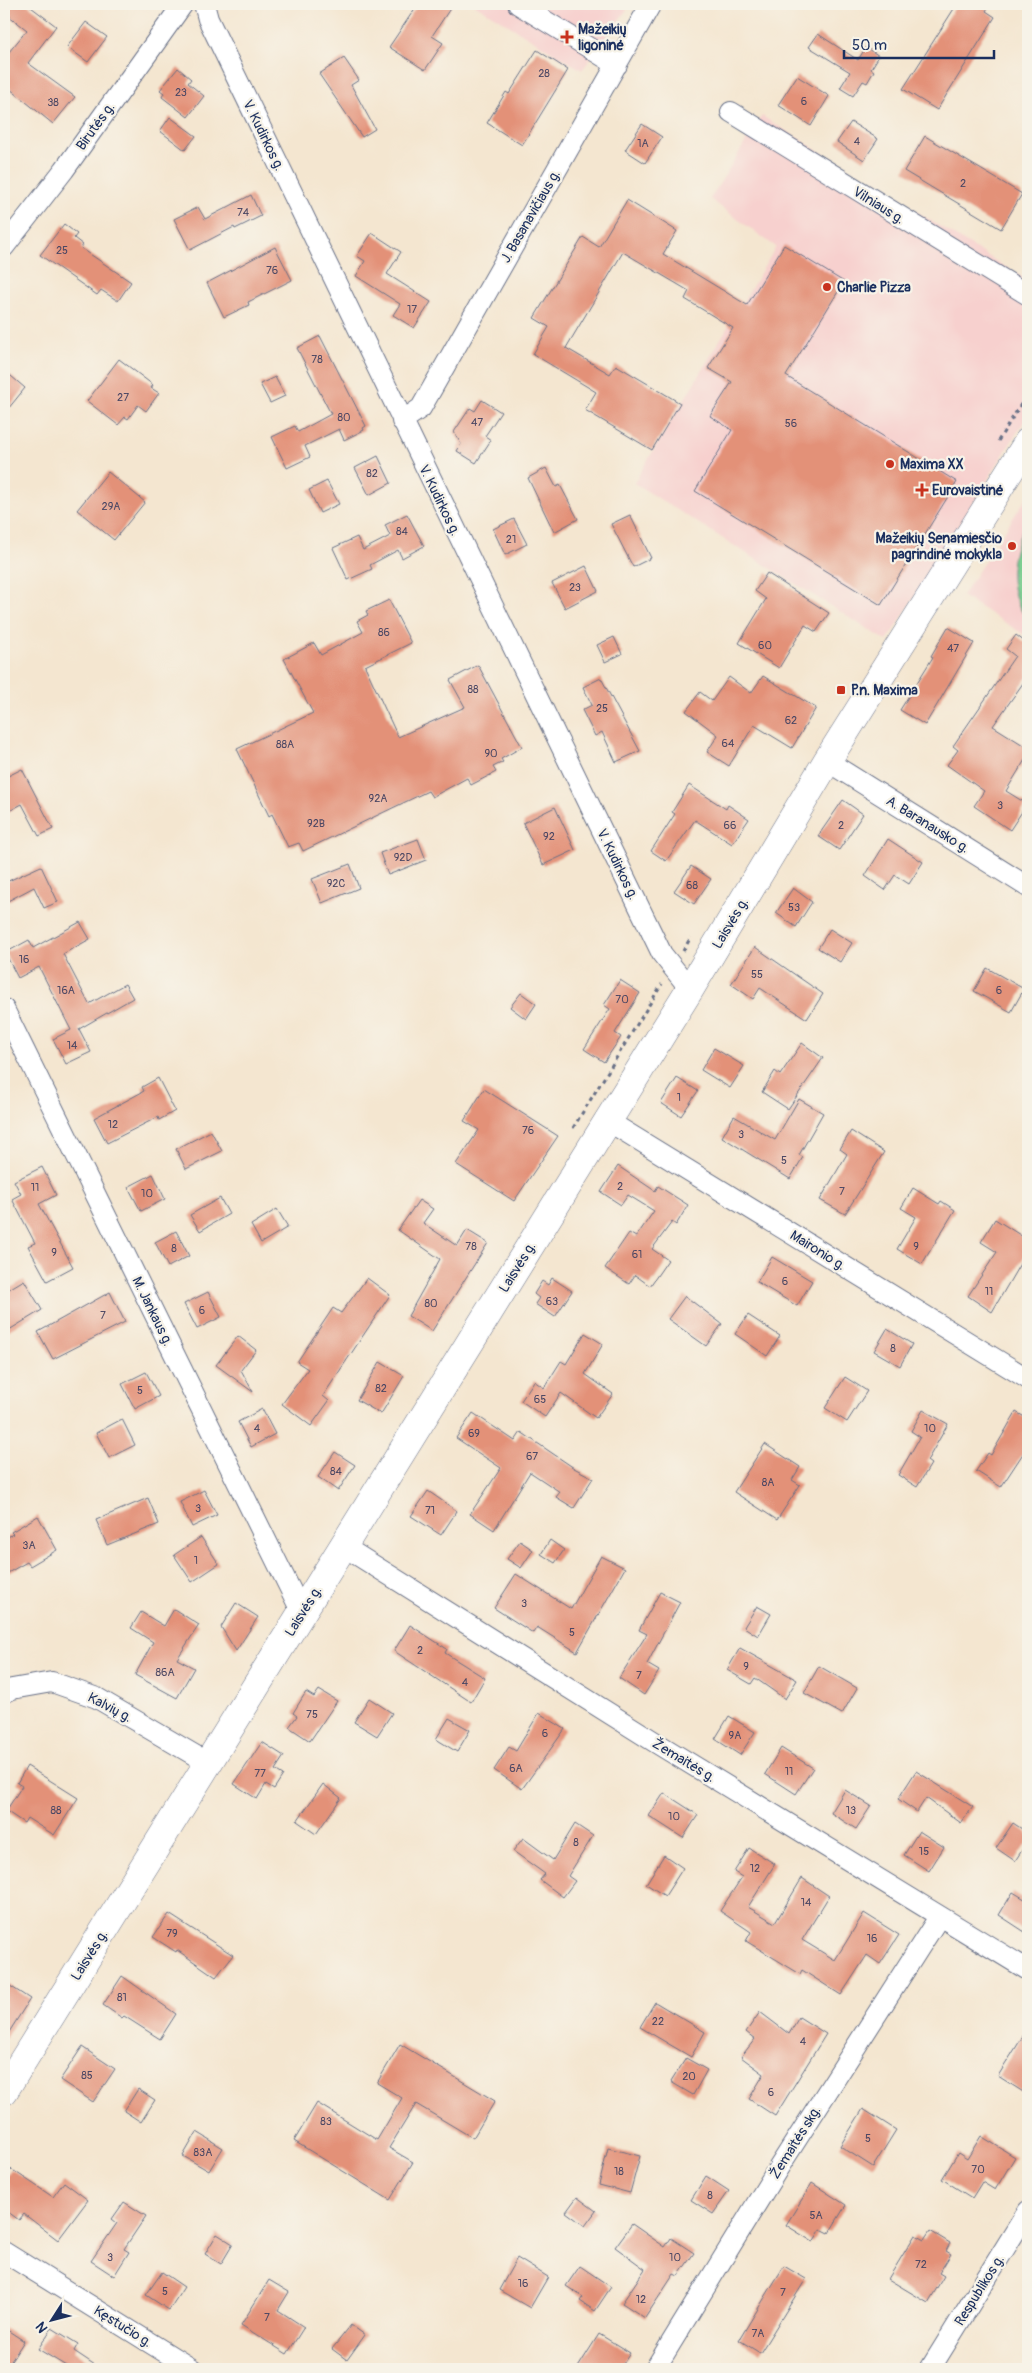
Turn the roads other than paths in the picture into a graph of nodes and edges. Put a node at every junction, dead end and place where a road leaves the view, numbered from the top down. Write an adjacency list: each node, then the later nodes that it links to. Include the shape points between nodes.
1 (183, 4): 7 (street, Birutės g., via 64,170)
2 (204, 4): 9 (street, V. Kudirkos g., via 212,28)
3 (518, 4): 5 (street)
4 (651, 4): 5 (street, J. Basanavičiaus g.)
5 (617, 65): 9 (street, J. Basanavičiaus g., via 421,408)
6 (731, 112): 8 (street, Vilniaus g.)
7 (4, 247)
8 (1028, 295)
9 (402, 421): 13 (street, V. Kudirkos g., via 662,954)
10 (1028, 442): 11 (main road, Laisvės g.)
11 (828, 761): 12 (street, A. Baranausko g.); 13 (main road, Laisvės g.)
12 (1028, 887)
13 (690, 989): 15 (main road, Laisvės g.)
14 (4, 1009): 18 (street, M. Jankaus g.)
15 (608, 1121): 16 (street, Maironio g.); 17 (main road, Laisvės g.)
16 (1028, 1378)
17 (343, 1546): 18 (main road, Laisvės g.); 21 (street, Žemaitės g.)
18 (302, 1613): 20 (main road, Laisvės g.)
19 (4, 1693): 20 (street, Kalvių g., via 52,1682 97,1698)
20 (208, 1763): 23 (main road, Laisvės g.)
21 (939, 1917): 22 (street, Žemaitės g.); 27 (street, Žemaitės skg.)
22 (1028, 1970)
23 (4, 2091)
24 (1028, 2211): 28 (street, Respublikos g.)
25 (4, 2252): 26 (street, Kęstučio g.)
26 (192, 2369)
27 (655, 2369)
28 (930, 2369)

